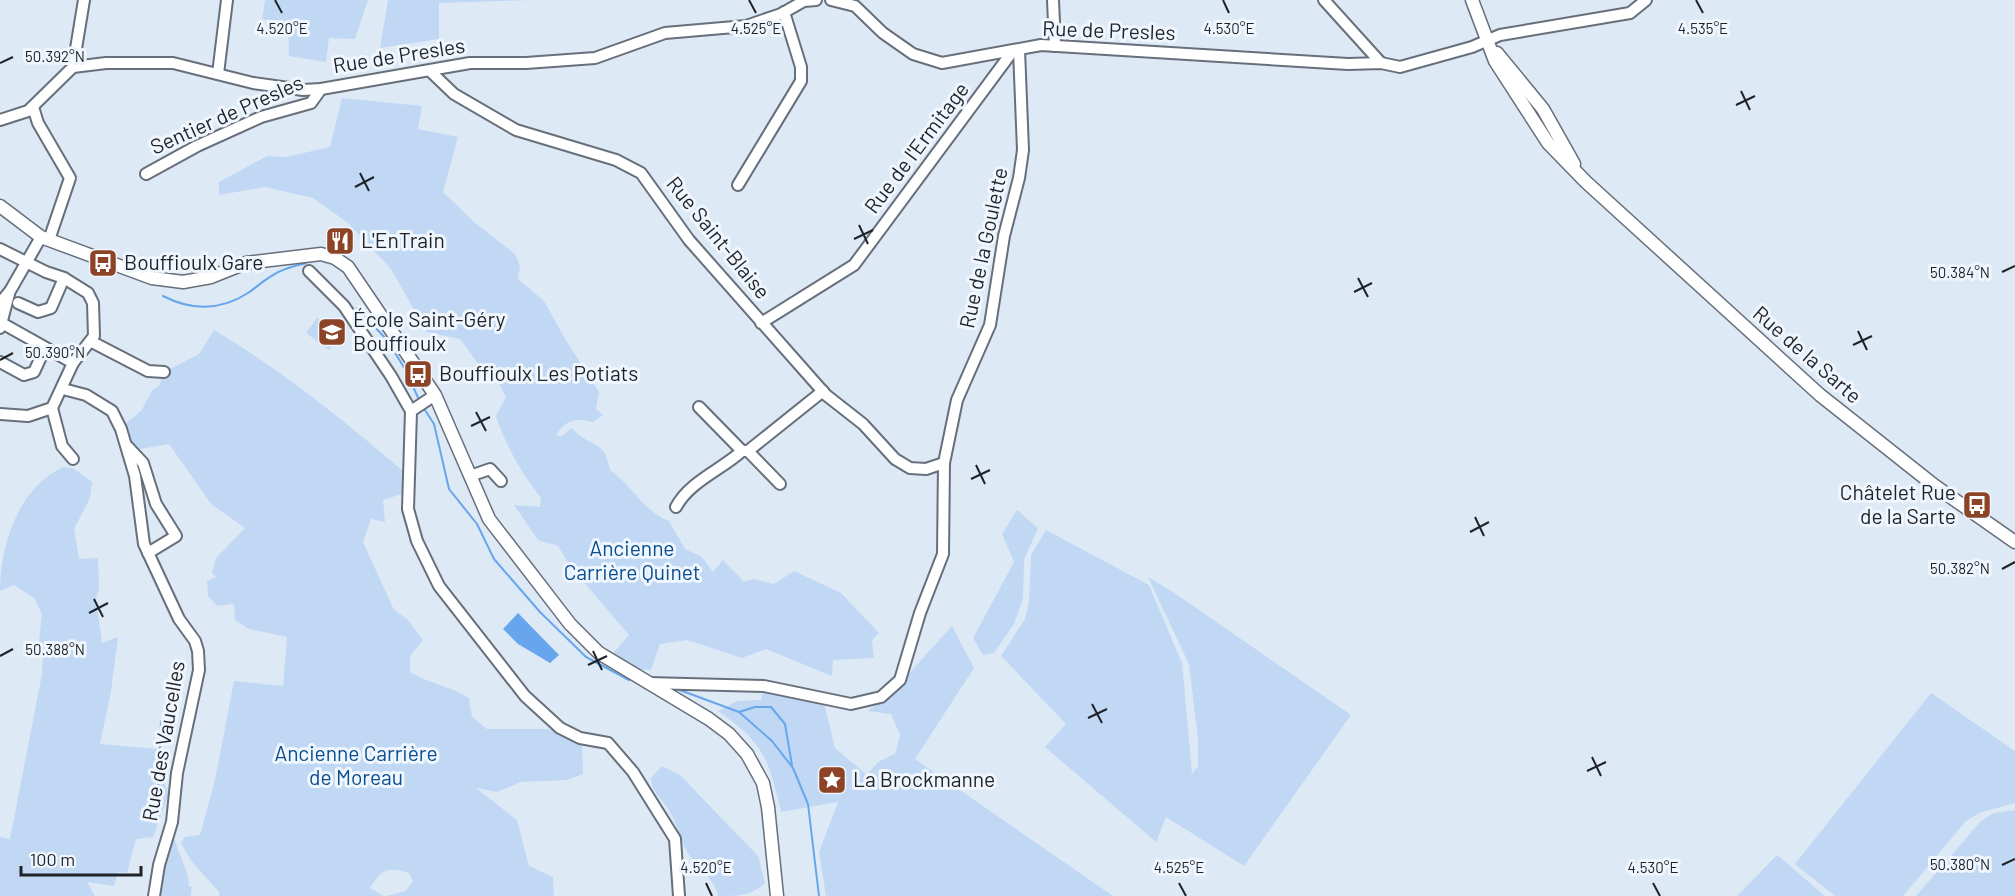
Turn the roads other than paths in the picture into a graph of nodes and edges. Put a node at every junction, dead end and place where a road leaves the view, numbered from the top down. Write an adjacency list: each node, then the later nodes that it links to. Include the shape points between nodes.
1 (84, 0): 14 (street)
2 (227, 0): 16 (street)
3 (816, 0): 9 (street, Rue de Presles, via 804,1)
4 (831, 0): 12 (street, Rue de Presles, via 855,6 913,54 942,63)
5 (1053, 0): 11 (street)
6 (1324, 0): 13 (street)
7 (1472, 0): 10 (main road, Rue de la Sarte)
8 (1646, 0): 10 (street, Rue de Presles, via 1630,13)
9 (784, 12): 15 (street, Rue de Presles, via 747,26 665,33 595,58 470,63); 21 (street, via 801,67 801,81)
10 (1486, 40): 13 (street, Rue de Presles, via 1400,67); 53 (main road, Rue de la Sarte, via 1495,62 1513,80 1586,182 1820,395 1935,486)
11 (1054, 46): 12 (street, Rue de Presles); 13 (street, Rue de Presles)
12 (1016, 51): 31 (street, Rue de l'Ermitage, via 854,265); 48 (street, Rue de la Goulette, via 1023,150 1019,178 1004,236 990,325 957,400)
13 (1382, 63)
14 (72, 68): 16 (street, Rue de Presles, via 106,63 173,63); 18 (street)
15 (430, 71): 17 (street, Rue de Presles); 31 (street, Rue Saint-Blaise, via 454,94 516,130 616,160 641,173 689,240)
16 (218, 74): 17 (street, Rue de Presles, via 254,83)
17 (321, 89): 20 (street, Sentier de Presles, via 311,103 261,117)
18 (33, 107): 19 (street); 23 (street, via 70,178)
19 (0, 120)
20 (146, 174)
21 (738, 185)
22 (0, 206): 23 (main road)
23 (45, 238): 25 (street); 40 (main road, via 152,278 183,282 211,277 246,263 321,254 334,258 358,279)
24 (0, 249): 25 (street)
25 (27, 263): 27 (street); 28 (street)
26 (309, 271): 41 (street, via 344,306)
27 (64, 278): 30 (street, via 51,308 38,312); 33 (street, via 88,293 93,303)
28 (10, 291): 29 (street); 32 (street)
29 (0, 303)
30 (18, 303)
31 (761, 323): 39 (street, Rue Saint-Blaise)
32 (1, 325): 34 (street)
33 (92, 342): 36 (street); 37 (street, via 148,371)
34 (45, 348): 35 (street, via 34,372 24,375); 36 (street)
35 (0, 362)
36 (73, 363): 38 (street)
37 (164, 372)
38 (63, 389): 43 (street); 45 (street, Rue des Vaucelles, via 86,395 112,411)
39 (823, 391): 46 (street); 48 (street, Rue Saint-Blaise, via 863,424 895,459 910,468 926,469)
40 (435, 395): 41 (street); 49 (main road)
41 (417, 407): 57 (street, via 408,509 417,541 439,586 525,696 560,728 580,738 608,743 633,772 675,840)
42 (699, 407): 46 (street)
43 (52, 408): 44 (street, via 28,416); 47 (street, via 62,446)
44 (0, 414)
45 (126, 445): 54 (street, Rue des Vaucelles); 54 (street, via 143,463 156,504 176,536)
46 (745, 451): 51 (street); 52 (street, via 682,495)
47 (73, 459)
48 (944, 463): 55 (street, Rue de la Goulette, via 943,554 920,612 906,666 892,690 870,702 851,705 764,686)
49 (470, 476): 50 (street, via 490,469); 55 (main road, via 489,519 570,624 599,653)
50 (501, 481)
51 (780, 484)
52 (676, 507)
53 (2015, 542)
54 (148, 553): 56 (street, Rue des Vaucelles, via 179,618 195,641 199,670 177,773 172,822)
55 (647, 683): 58 (main road, via 709,719 747,754 763,783)
56 (154, 896)
57 (679, 896)
58 (777, 896)

